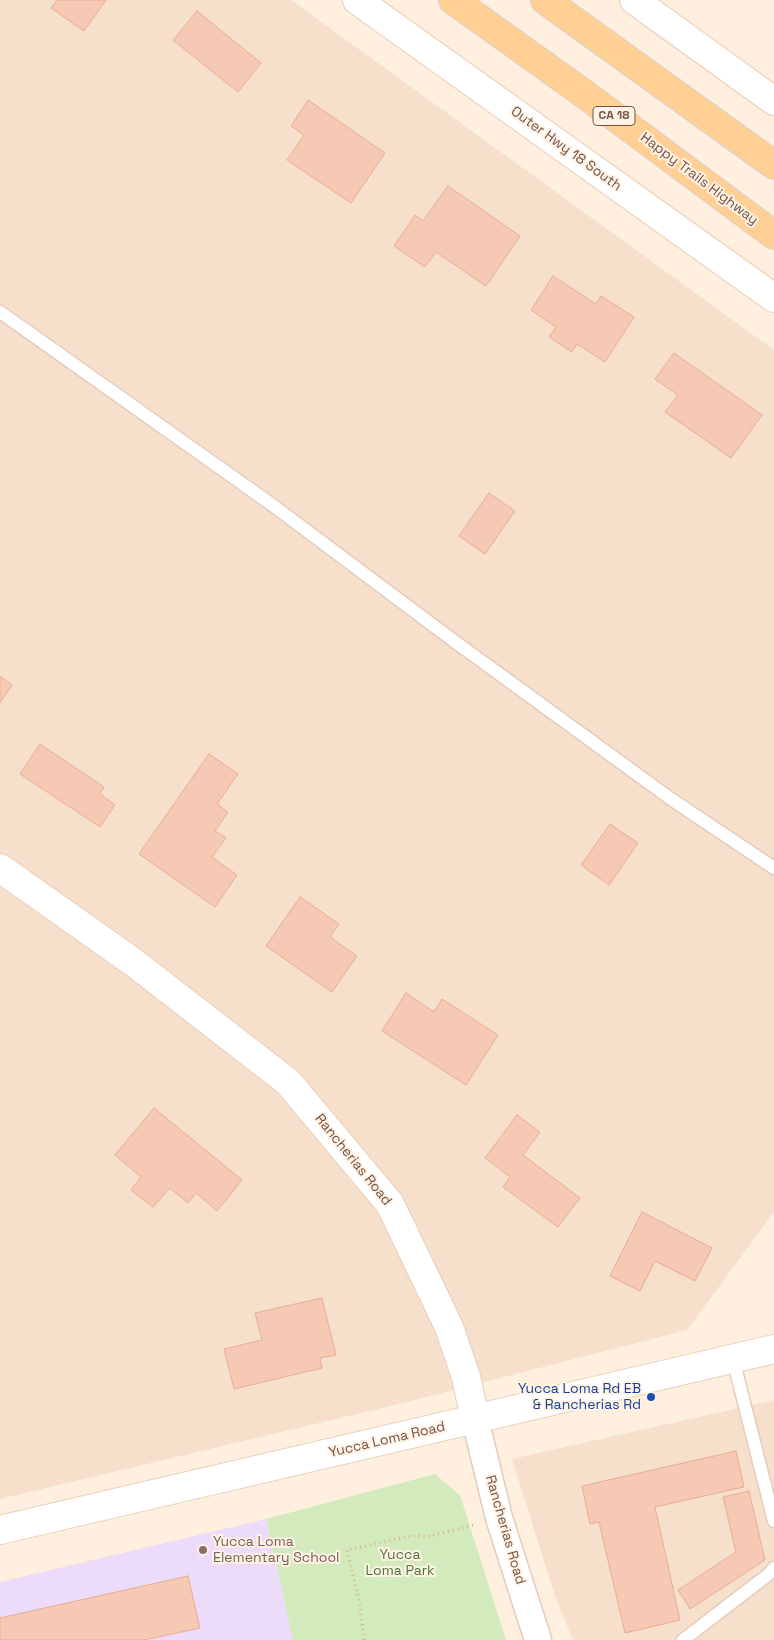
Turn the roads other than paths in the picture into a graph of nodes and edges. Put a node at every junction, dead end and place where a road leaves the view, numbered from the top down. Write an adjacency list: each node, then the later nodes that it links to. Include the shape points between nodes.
1 (358, 0): 8 (street, Outer Hwy 18 South)
2 (454, 0): 7 (main road, Happy Trails Highway / CA 18)
3 (545, 0): 6 (main road)
4 (634, 0): 5 (street)
5 (774, 101)
6 (774, 165)
7 (774, 235)
8 (774, 298)
9 (0, 312): 11 (lane, via 271,504 671,799)
10 (0, 868): 14 (street, Rancherias Road, via 133,962 288,1082 390,1204 449,1327)
11 (774, 868)
12 (774, 1349): 13 (street, Yucca Loma Road)
13 (733, 1359): 14 (street, Yucca Loma Road); 15 (lane)
14 (476, 1419): 16 (street, Yucca Loma Road); 18 (street, Rancherias Road, via 499,1518)
15 (774, 1521)
16 (0, 1530)
17 (774, 1568): 19 (lane)
18 (538, 1640)
19 (683, 1640)

